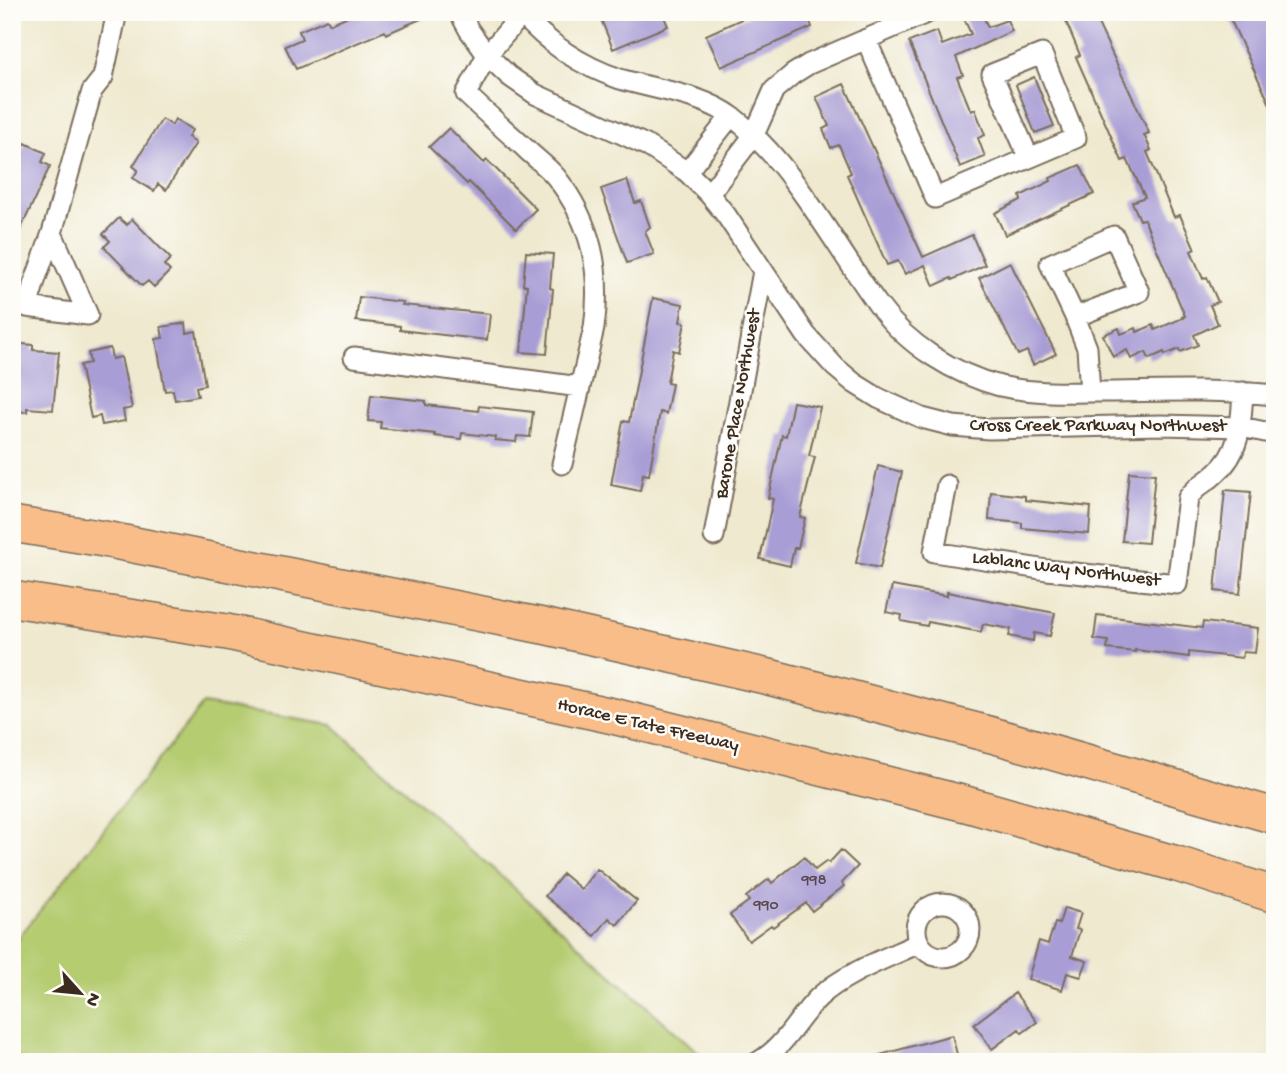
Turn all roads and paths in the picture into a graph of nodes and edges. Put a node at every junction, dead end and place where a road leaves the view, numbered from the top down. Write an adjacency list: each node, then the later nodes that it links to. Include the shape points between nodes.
1 (117, 12): 12 (street, via 103,77 92,92)
2 (459, 12): 6 (street, Cross Creek Parkway Northwest)
3 (929, 12): 5 (street)
4 (522, 13): 6 (street); 7 (street, Cross Creek Parkway Northwest, via 552,43 588,66 689,95)
5 (866, 40): 8 (street, via 809,64 774,90); 9 (street, via 935,198)
6 (487, 55): 10 (street, Cross Creek Parkway Northwest, via 535,94 646,145); 16 (street, via 466,94 555,176 578,210 592,244 597,306)
7 (731, 116): 8 (street, Cross Creek Parkway Northwest); 10 (street)
8 (754, 135): 11 (street); 18 (street, Cross Creek Parkway Northwest, via 795,183 880,308 921,348 960,372 1000,386)
9 (1029, 158): 9 (street, via 992,74 1042,54 1076,138)
10 (687, 172): 11 (street, Cross Creek Parkway Northwest)
11 (709, 194): 13 (street, Cross Creek Parkway Northwest)
12 (52, 233)
13 (763, 271): 20 (street, Cross Creek Parkway Northwest, via 806,335 835,367 878,398 922,418 989,429); 25 (street, Barone Place Northwest)
14 (1075, 317): 14 (street, via 1050,264 1114,236 1139,292); 18 (street, via 1087,348)
15 (354, 357): 16 (street)
16 (580, 387): 22 (street)
17 (1243, 391): 18 (street, Cross Creek Parkway Northwest); 19 (street, Cross Creek Parkway Northwest); 20 (street, Lablanc Way Northwest)
18 (1090, 392)
19 (1275, 395)
20 (1241, 426): 21 (street, Cross Creek Parkway Northwest); 23 (street, Lablanc Way Northwest, via 1227,463 1196,486 1188,498 1177,584 934,552)
21 (1275, 434)
22 (562, 464)
23 (947, 485)
24 (12, 524): 27 (highway, via 543,626 769,677)
25 (714, 537)
26 (12, 599): 28 (highway, Horace E Tate Freeway, via 227,632 613,716 966,804)
27 (1275, 816)
28 (1275, 895)
29 (919, 943): 30 (street, via 835,984 784,1041)
30 (758, 1062)

